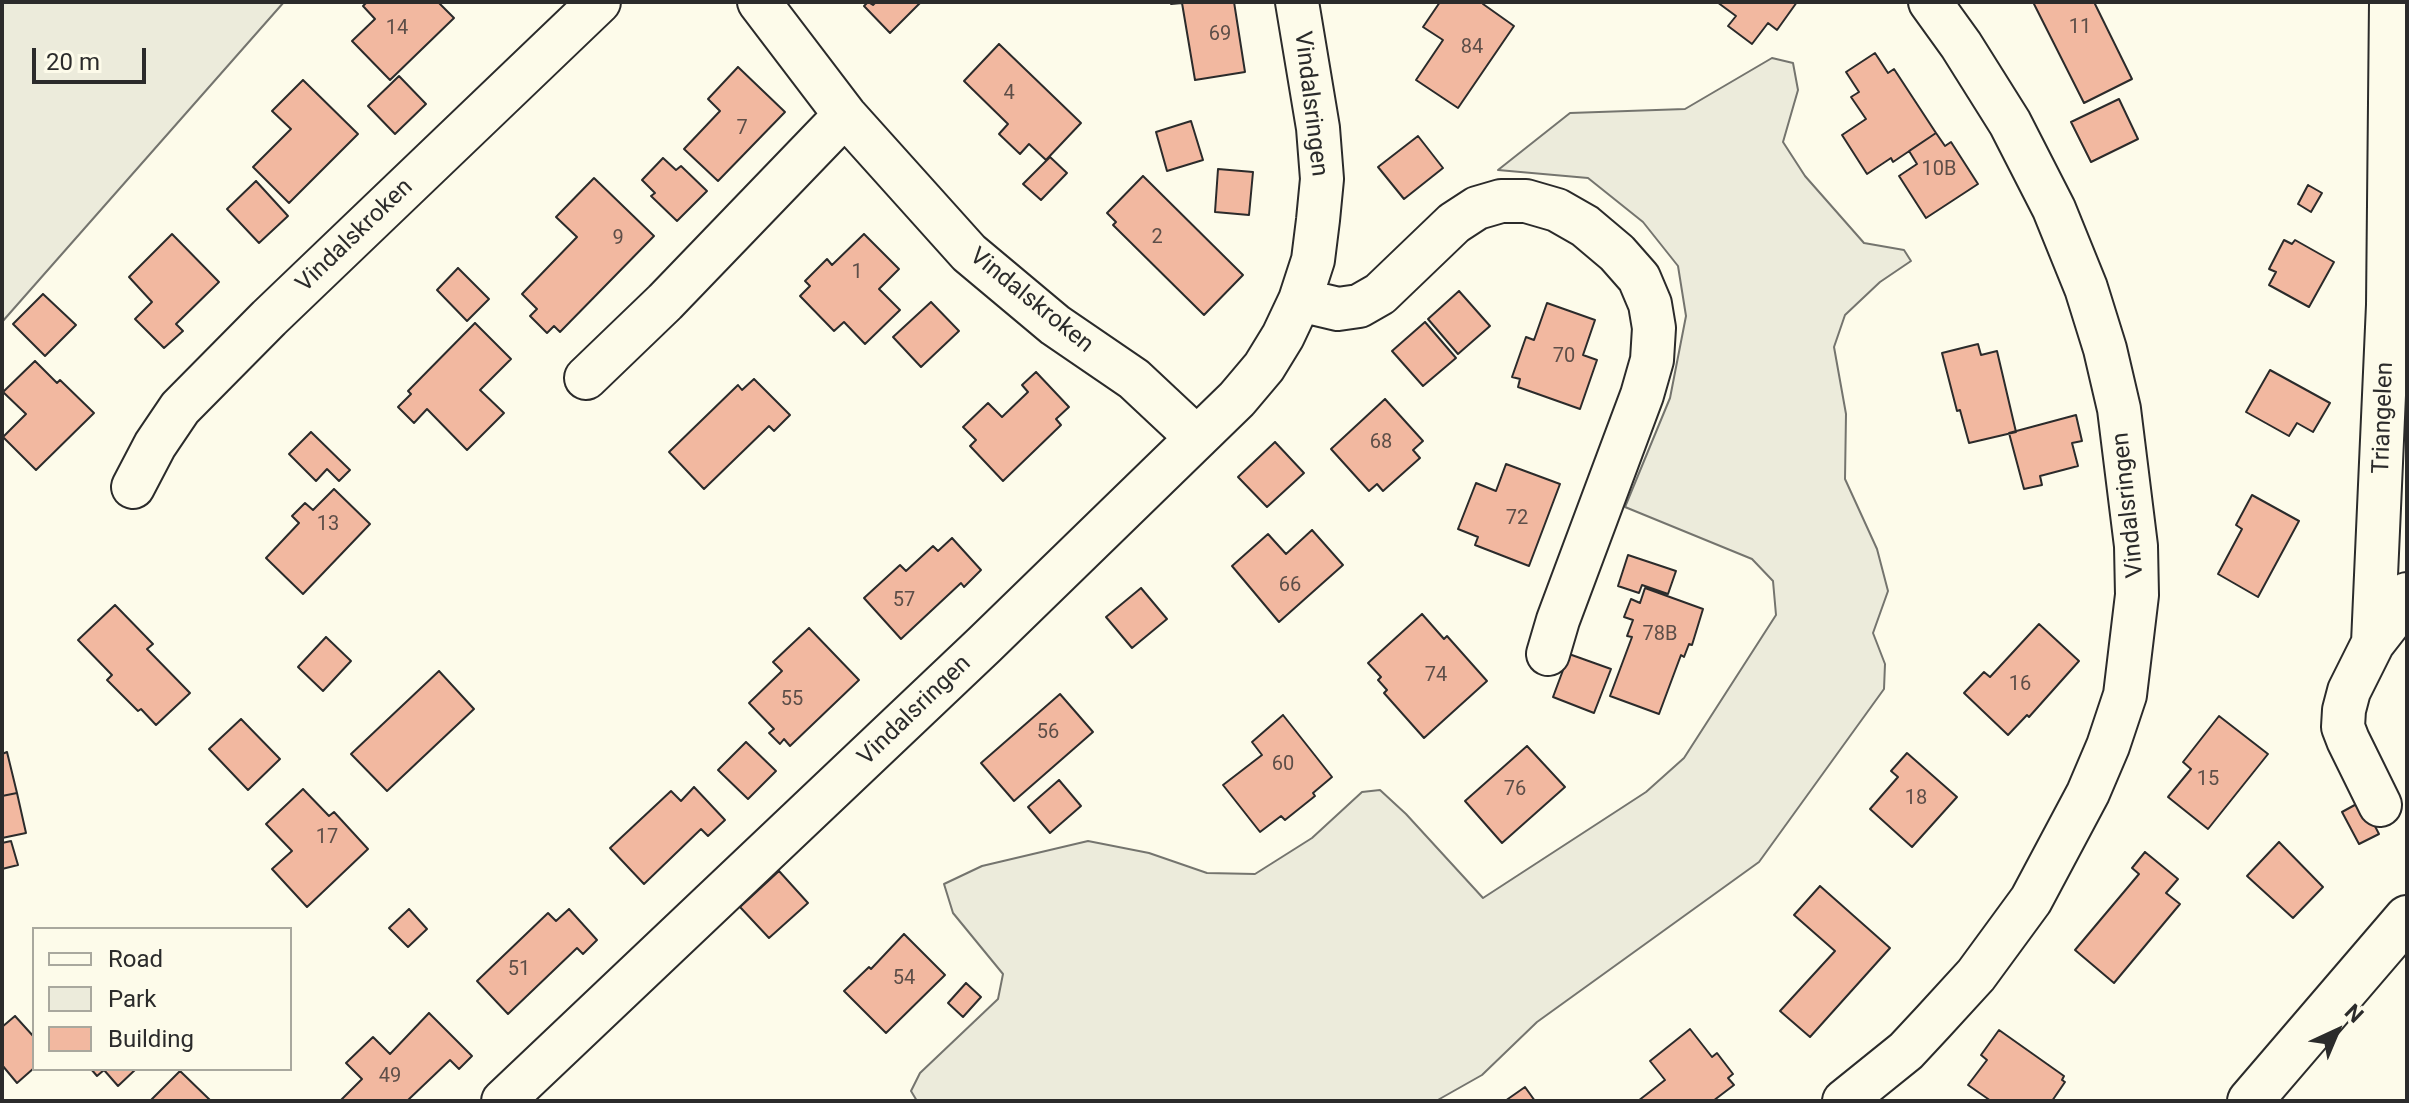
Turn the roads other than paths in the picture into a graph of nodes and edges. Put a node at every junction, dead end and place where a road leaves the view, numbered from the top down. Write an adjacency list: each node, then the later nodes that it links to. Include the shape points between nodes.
1 (599, 2): 10 (street, Vindalskroken, via 199,389 165,427)
2 (759, 2): 6 (street, Vindalskroken)
3 (1297, 2): 7 (street, Vindalsringen, via 1322,179 1313,260)
4 (1930, 2): 17 (street, Vindalsringen, via 2010,123 2086,288 2119,409 2137,595 2125,695 2108,746 2031,900 1976,975 1906,1051)
5 (2391, 2): 12 (street, Triangelen, via 2388,305)
6 (845, 115): 8 (street); 9 (street, Vindalskroken, via 969,253 1055,325 1134,379)
7 (1300, 300): 9 (street, Vindalsringen, via 1264,367); 13 (street, via 1338,309 1359,306 1380,294 1454,223 1501,201 1557,210 1596,235 1639,278 1654,328 1652,360)
8 (586, 378)
9 (1197, 438): 16 (street, Vindalsringen)
10 (133, 487)
11 (2407, 594): 12 (street, Triangelen)
12 (2373, 643): 14 (street, Triangelen, via 2349,691 2343,727)
13 (1548, 654)
14 (2380, 805)
15 (2407, 918): 18 (highway)
16 (503, 1101)
17 (1844, 1101)
18 (2250, 1101)

